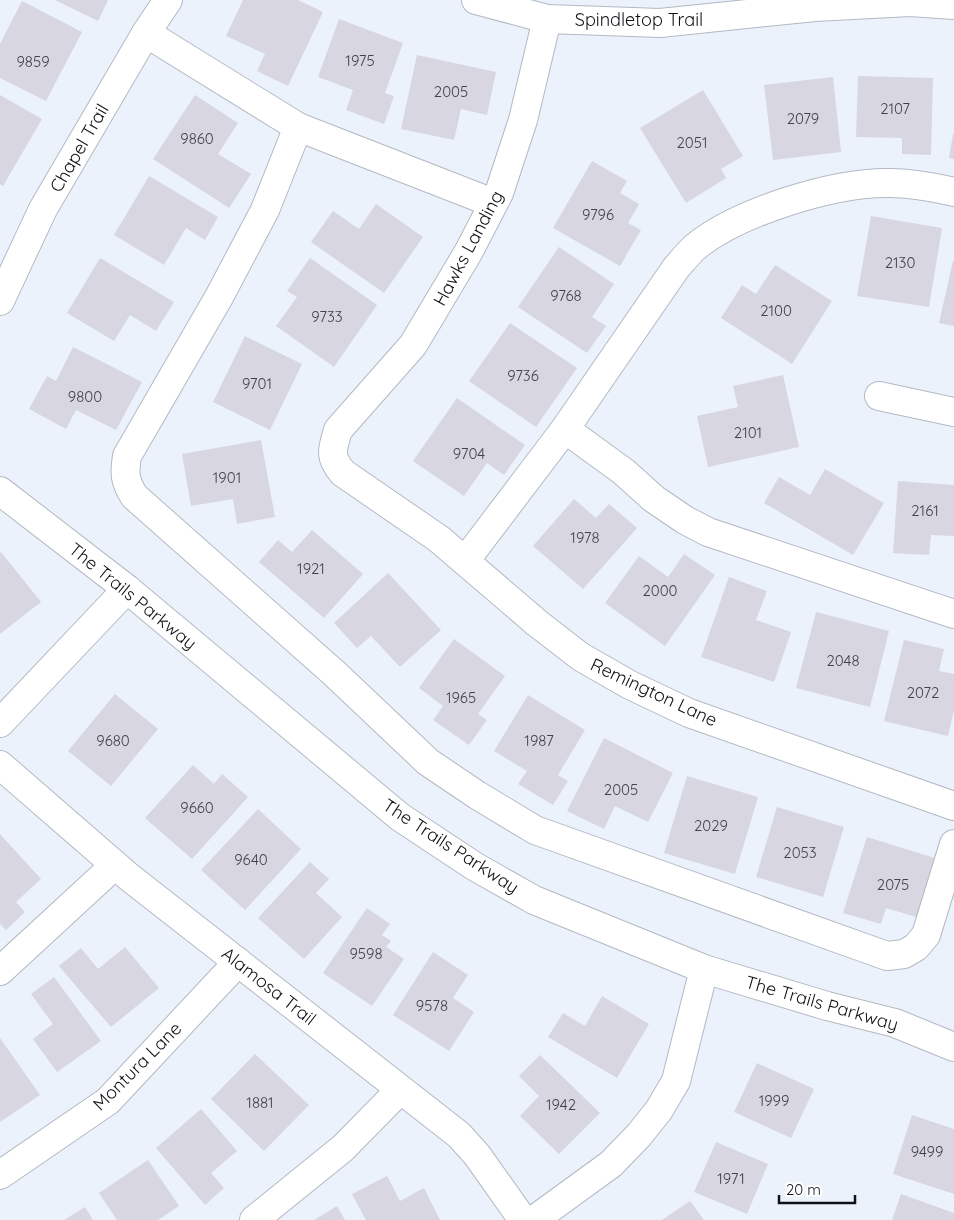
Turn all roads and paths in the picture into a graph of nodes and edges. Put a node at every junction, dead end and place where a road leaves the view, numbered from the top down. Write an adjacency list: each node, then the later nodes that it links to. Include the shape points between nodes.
1 (168, 0): 5 (street, Chapel Trail)
2 (476, 0): 4 (street, Spindletop Trail)
3 (954, 5): 4 (street, Spindletop Trail, via 910,2 815,7 660,23)
4 (547, 19): 8 (street, Hawks Landing, via 523,120)
5 (146, 33): 6 (street); 9 (street, Chapel Trail, via 43,209)
6 (298, 127): 8 (street); 21 (street, via 266,210 127,456 126,483 134,496 428,762 535,830 887,956 904,954 916,947 926,935)
7 (954, 192): 12 (street, via 889,183 851,187 807,195 721,230 694,248 676,268)
8 (493, 203): 13 (street, Hawks Landing, via 469,251 413,345 338,430)
9 (0, 300)
10 (879, 396): 11 (street)
11 (954, 412)
12 (565, 429): 15 (street); 17 (street, via 624,472 654,499 708,532)
13 (333, 448): 15 (street, Remington Lane, via 335,463 343,473 439,539)
14 (0, 491): 16 (street, The Trails Parkway)
15 (465, 561): 20 (street, Remington Lane, via 581,657 630,685 689,713)
16 (128, 589): 18 (street); 24 (street, The Trails Parkway, via 400,817 474,866 534,900)
17 (954, 614)
18 (0, 723)
19 (0, 765): 22 (street, Alamosa Trail)
20 (954, 806)
21 (954, 844)
22 (115, 865): 23 (street, Alamosa Trail); 25 (street)
23 (238, 962): 27 (street, Alamosa Trail); 28 (street, Montura Lane, via 108,1101)
24 (704, 969): 26 (street, The Trails Parkway, via 895,1023); 31 (street, via 676,1082 659,1110 611,1164)
25 (0, 971)
26 (954, 1047)
27 (400, 1090): 29 (street, via 343,1148); 30 (street, Alamosa Trail, via 459,1135 477,1155)
28 (0, 1175)
29 (254, 1220)
30 (522, 1220)
31 (534, 1220)

